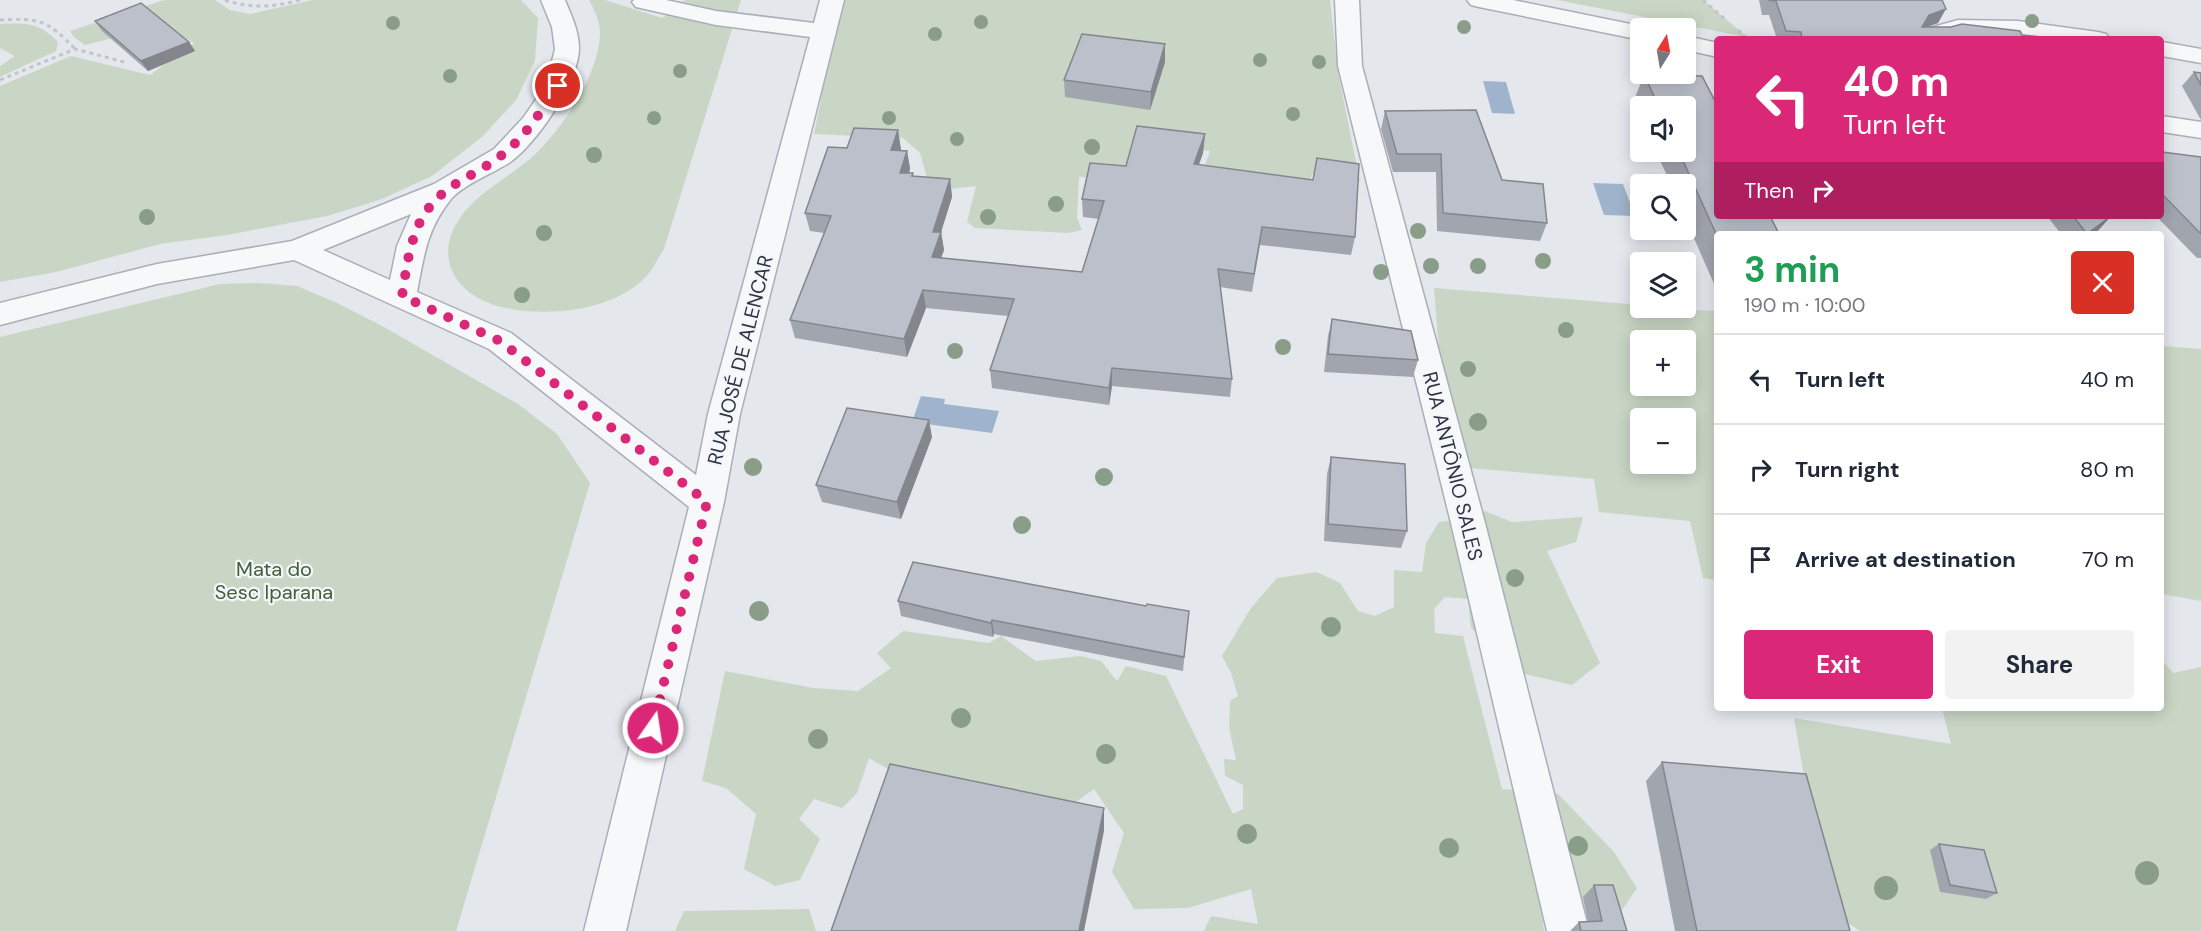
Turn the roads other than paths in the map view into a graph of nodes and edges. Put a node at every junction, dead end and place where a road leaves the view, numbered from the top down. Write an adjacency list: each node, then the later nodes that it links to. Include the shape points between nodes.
1 (553, 0): 16 (street, via 564,27 567,49 558,86 532,124 503,155)
2 (831, 0): 6 (street, RUA JOSÉ DE ALENCAR)
3 (1347, 0): 22 (street, RUA ANTÔNIO SALES, via 1350,66)
4 (1479, 0): 7 (street)
5 (644, 2): 6 (street, via 716,18)
6 (823, 31): 20 (street, RUA JOSÉ DE ALENCAR, via 724,414)
7 (1630, 31)
8 (1929, 36): 9 (street, via 1958,27 2018,28)
9 (2075, 36)
10 (1696, 45): 11 (street)
11 (1714, 49)
12 (2164, 49): 13 (street)
13 (2201, 56)
14 (2164, 124): 15 (street)
15 (2201, 130)
16 (444, 190): 17 (street); 18 (street, via 421,220 411,246)
17 (297, 250): 18 (street); 19 (street, via 157,274)
18 (402, 296): 20 (street, via 500,341)
19 (0, 314)
20 (707, 502): 21 (street, RUA JOSÉ DE ALENCAR)
21 (605, 931)
22 (1568, 931)

